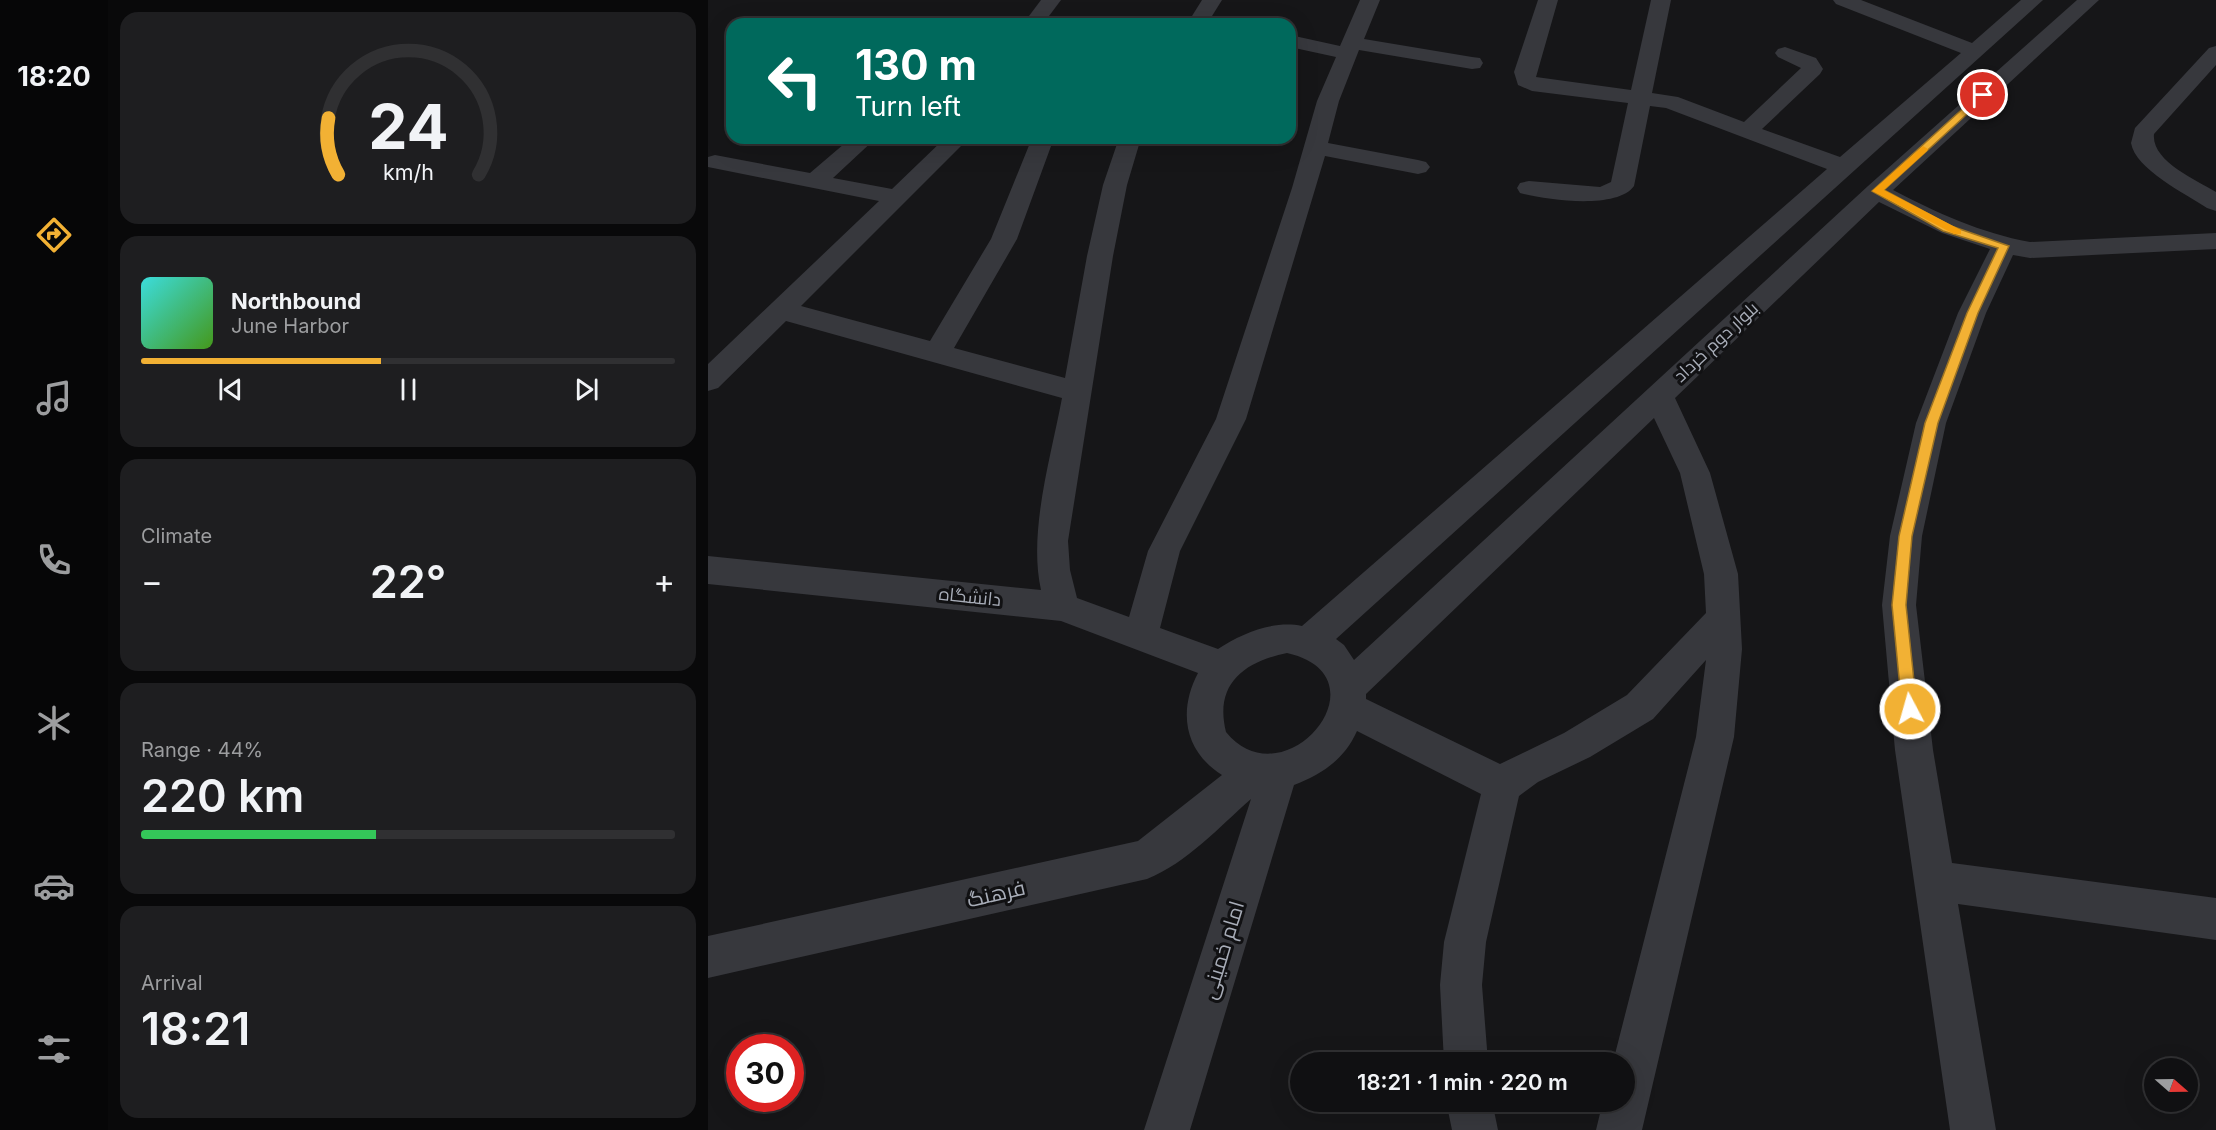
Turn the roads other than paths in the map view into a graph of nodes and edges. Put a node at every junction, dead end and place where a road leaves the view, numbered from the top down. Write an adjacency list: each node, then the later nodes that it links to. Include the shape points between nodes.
1 (1051, 0): 9 (street)
2 (1212, 0): 10 (street)
3 (1370, 0): 12 (street)
4 (1548, 0): 17 (street, via 1525,72 1526,80 1532,84)
5 (1661, 0): 17 (street)
6 (1843, 0): 13 (street)
7 (2033, 0): 13 (street)
8 (2089, 0): 29 (street, بلوار دوم خرداد)
9 (1038, 18)
10 (1204, 18)
11 (1296, 42): 12 (street)
12 (1350, 49): 16 (street); 23 (street, via 1328,101)
13 (1975, 51): 25 (street)
14 (1785, 52): 18 (street, via 1809,62 1812,69)
15 (2216, 52): 31 (street, via 2143,133 2141,141 2155,160)
16 (1472, 63)
17 (1642, 96): 18 (street, via 1688,107); 28 (street, via 1622,186 1600,194)
18 (1748, 130): 25 (street)
19 (858, 144): 27 (street)
20 (952, 144): 30 (street)
21 (1041, 144): 35 (street, via 1004,239)
22 (1128, 144): 37 (street, via 1108,215)
23 (1315, 147): 24 (street); 42 (street, via 1232,419 1164,551)
24 (1418, 167)
25 (1844, 167): 43 (street)
26 (719, 170): 27 (street)
27 (815, 181): 30 (street)
28 (1529, 188)
29 (1877, 191): 33 (street, via 1947,228); 38 (street, بلوار دوم خرداد)
30 (896, 197): 34 (street)
31 (2216, 203)
32 (2216, 241): 33 (street, via 2030,250)
33 (2004, 246): 48 (street, via 1972,313 1932,423 1906,536 1899,605 1914,750)
34 (780, 310): 35 (street); 36 (street)
35 (937, 353): 37 (street)
36 (708, 381)
37 (1078, 392): 40 (street, via 1052,541 1053,570)
38 (1659, 396): 41 (street, via 1695,473 1721,574); 45 (street, بلوار دوم خرداد)
39 (708, 570): 40 (street, دانشگاه)
40 (1062, 607): 42 (street, دانشگاه)
41 (1723, 618): 47 (street, via 1640,707); 55 (street, via 1725,649 1715,737)
42 (1141, 636): 44 (street, دانشگاه)
43 (1308, 642): 44 (street, via 1287,638 1263,642 1240,651); 45 (street, via 1328,652 1340,668)
44 (1222, 666): 46 (street, via 1210,685 1204,706 1206,728 1214,747 1233,762)
45 (1348, 698): 46 (street, via 1340,730 1326,749 1304,763); 47 (street)
46 (1267, 770): 50 (street, فرهنگ, via 1147,859); 53 (street, امام خمینی)
47 (1502, 785): 51 (street, via 1465,942 1461,985)
48 (1936, 881): 49 (street); 56 (street)
49 (2216, 920)
50 (708, 957)
51 (1465, 1052)
52 (1471, 1112): 54 (street)
53 (1167, 1130)
54 (1475, 1130)
55 (1619, 1130)
56 (1973, 1130)

